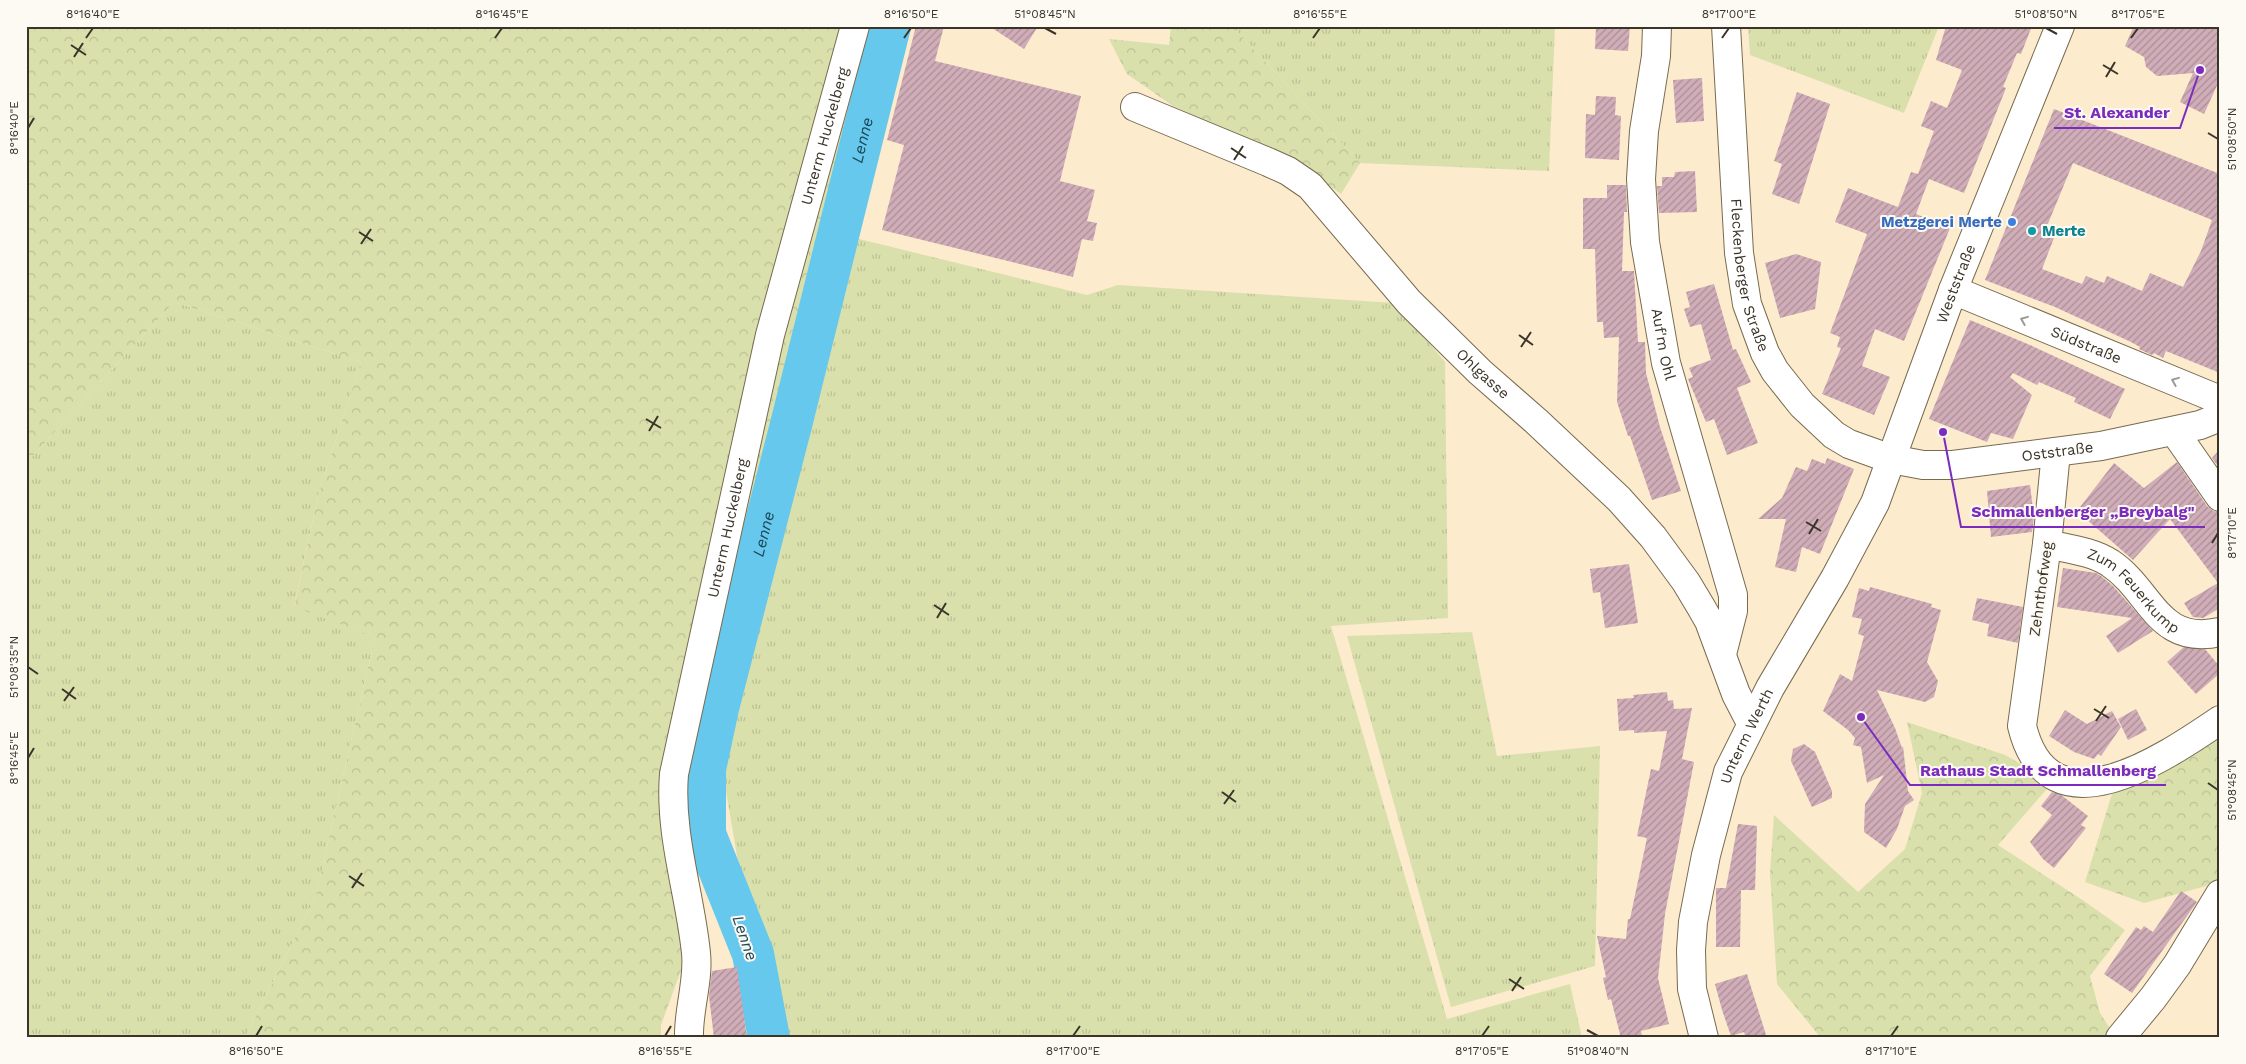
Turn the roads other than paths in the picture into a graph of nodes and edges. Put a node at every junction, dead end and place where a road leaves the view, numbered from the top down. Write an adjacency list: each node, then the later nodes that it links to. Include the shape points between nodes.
1 (855, 26): 19 (street, Unterm Huckelberg, via 770,335 676,767 672,795 674,826 696,955)
2 (1657, 26): 15 (street, Auf'm Ohl, via 1641,180 1645,242 1666,362 1733,596 1733,611)
3 (1726, 26): 11 (street, Fleckenberger Straße, via 1739,253 1745,297 1754,328 1775,371 1818,422 1849,444)
4 (2060, 26): 6 (street, Weststraße)
5 (1135, 107): 15 (street, Ohlgasse, via 1288,171 1310,186 1423,316 1640,521 1686,582 1709,622)
6 (1953, 290): 7 (street, Südstraße, one-way to 6); 11 (street, Weststraße)
7 (2220, 400)
8 (2220, 417): 9 (street, Oststraße)
9 (2174, 431): 10 (street, Oststraße); 12 (street)
10 (2056, 452): 11 (street, Oststraße, via 1953,465); 13 (street, Zehnthofweg)
11 (1891, 460): 17 (street, Unterm Werth, via 1869,516)
12 (2220, 497)
13 (2047, 544): 14 (street, Zum Feuerkump, via 2089,554 2111,564 2174,629 2192,634); 16 (street, Zehnthofweg, via 2022,726 2034,758 2046,770 2069,783 2090,783 2126,774 2154,761)
14 (2220, 632)
15 (1722, 654): 17 (street, Ohlgasse, via 1736,694)
16 (2220, 720)
17 (1751, 723): 20 (street, Unterm Werth, via 1722,792 1693,922 1692,989)
18 (2220, 894): 21 (street, via 2177,964)
19 (690, 1038)
20 (1704, 1038)
21 (2120, 1038)

